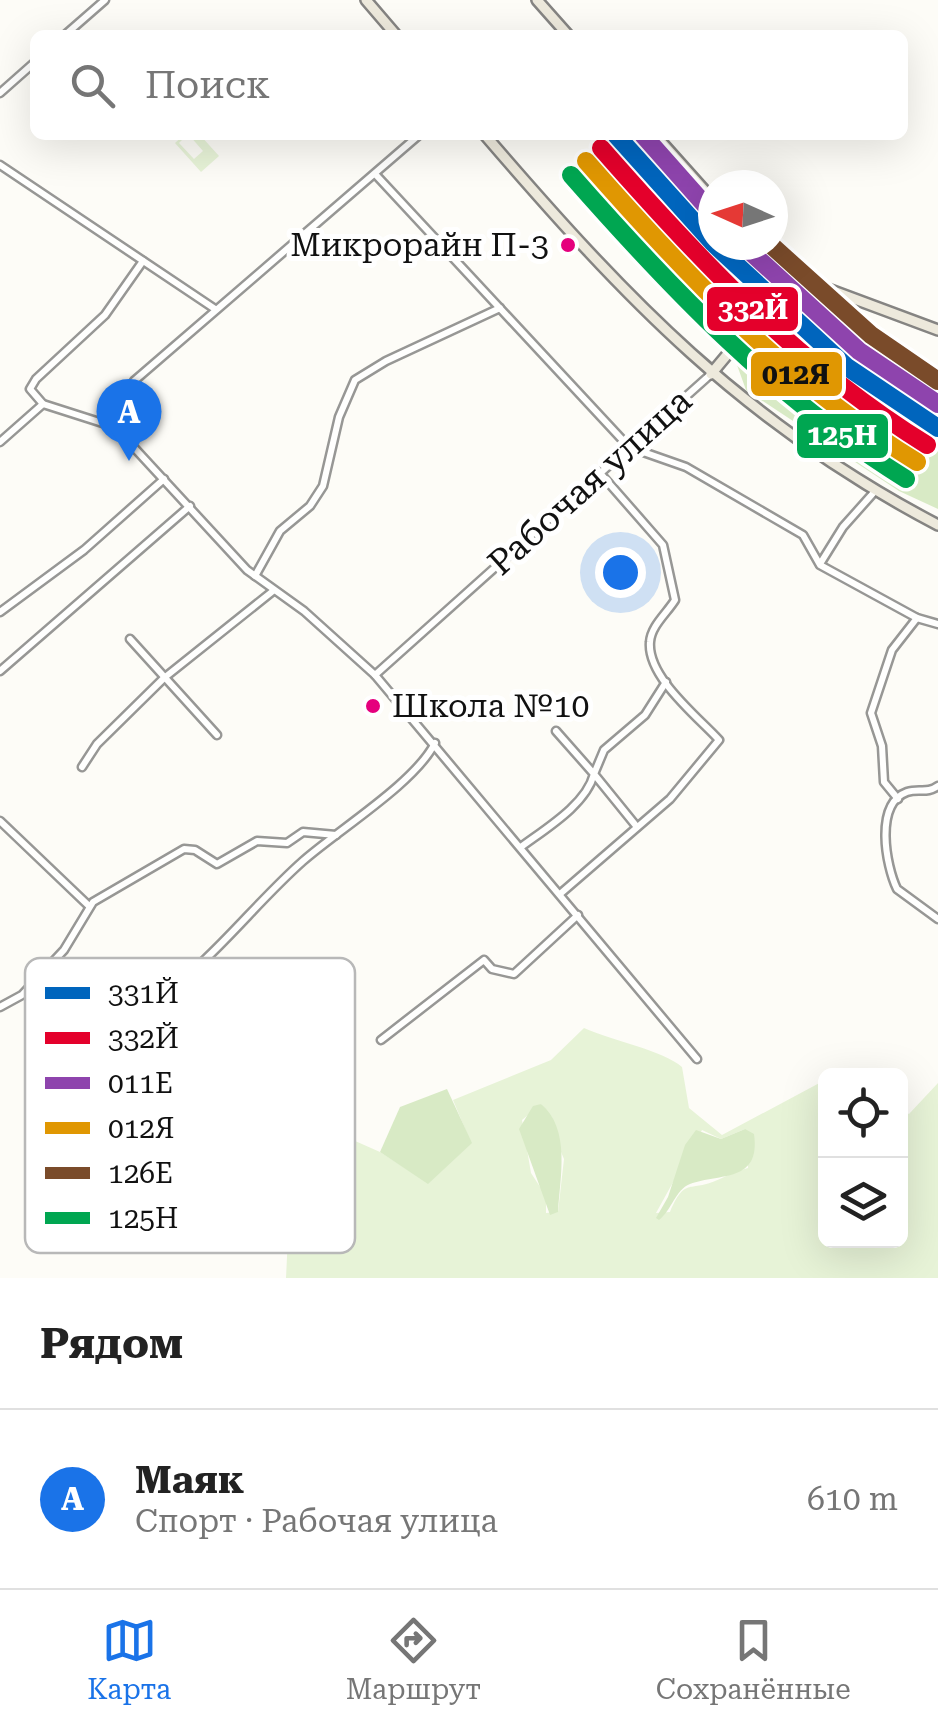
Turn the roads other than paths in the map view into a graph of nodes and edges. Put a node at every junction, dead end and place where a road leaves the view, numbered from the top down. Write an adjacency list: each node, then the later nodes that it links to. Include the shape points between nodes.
1 (105, 0): 4 (street)
2 (366, 0): 5 (main road)
3 (537, 0): 6 (main road)
4 (71, 30)
5 (392, 30)
6 (564, 30)
7 (30, 66): 8 (street)
8 (0, 93)
9 (414, 140): 13 (street)
10 (488, 140): 21 (main road, via 624,292)
11 (660, 140): 14 (main road)
12 (0, 165): 16 (street)
13 (376, 175): 18 (street); 19 (street)
14 (698, 183)
15 (772, 260): 17 (main road)
16 (143, 261): 19 (street); 23 (street, via 106,314 36,379 30,389)
17 (793, 276): 20 (main road); 21 (main road, Рабочая улица)
18 (500, 308): 25 (street); 32 (street, via 355,380 338,417 323,486 280,531)
19 (215, 310): 22 (street)
20 (938, 330)
21 (711, 374): 25 (street, Рабочая улица); 28 (main road)
22 (134, 381)
23 (43, 404): 24 (street); 27 (street, via 109,422)
24 (0, 442)
25 (629, 447): 26 (street, Рабочая улица); 31 (street, via 686,467 803,535)
26 (600, 473): 39 (street, Рабочая улица); 41 (street, via 664,548 675,600 650,646)
27 (164, 478): 29 (street); 34 (street, via 84,550)
28 (876, 490): 30 (main road); 31 (street)
29 (190, 506): 32 (street); 38 (street)
30 (938, 525)
31 (820, 565): 35 (street)
32 (254, 576): 33 (street)
33 (274, 590): 39 (street); 40 (street)
34 (0, 612)
35 (917, 618): 36 (street); 48 (street, via 892,650 871,713 884,782)
36 (938, 624)
37 (130, 639): 40 (street)
38 (0, 671)
39 (375, 676): 44 (street)
40 (164, 678): 43 (street); 45 (street)
41 (666, 681): 46 (street, via 645,716 604,750); 50 (street, via 720,740 692,777)
42 (556, 731): 46 (street)
43 (217, 735)
44 (435, 744): 51 (street); 52 (street)
45 (82, 767)
46 (594, 774): 50 (street); 52 (street, via 583,795)
47 (938, 786): 48 (street)
48 (898, 799): 56 (street, via 886,828 894,883)
49 (0, 821): 54 (street)
50 (637, 827): 53 (street)
51 (336, 835): 54 (street, via 304,832 286,843 264,840 222,864 184,850); 58 (street)
52 (520, 848): 53 (street)
53 (560, 894): 55 (street)
54 (89, 906): 57 (street)
55 (578, 915): 61 (street, via 514,974 484,960); 62 (street)
56 (938, 918)
57 (57, 958)
58 (211, 958)
59 (25, 992): 60 (street)
60 (0, 1006)
61 (381, 1040)
62 (697, 1059)

